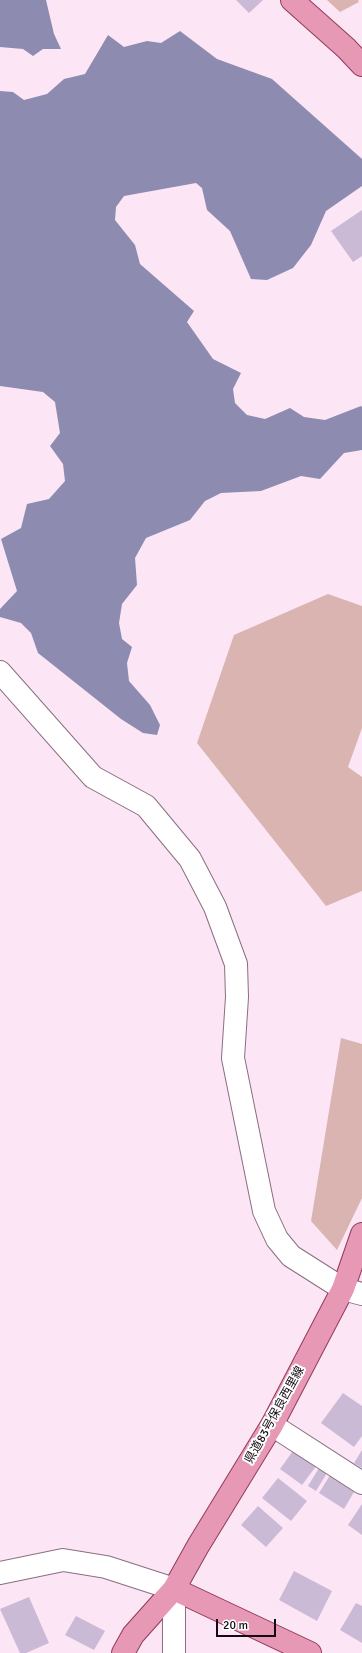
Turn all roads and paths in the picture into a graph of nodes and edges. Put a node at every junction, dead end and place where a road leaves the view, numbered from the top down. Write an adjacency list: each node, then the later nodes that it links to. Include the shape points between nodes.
1 (292, 0): 2 (main road)
2 (362, 65)
3 (0, 672): 5 (street, via 93,776 146,806 190,859 215,907 236,964 237,997 233,1058 264,1211 277,1239 291,1256)
4 (362, 1234): 5 (main road, 県道83号保良西里線)
5 (352, 1292): 6 (main road, 県道83号保良西里線)
6 (272, 1425): 7 (street); 9 (main road, 県道83号保良西里線)
7 (362, 1483)
8 (0, 1573): 9 (street, via 62,1560 106,1567)
9 (174, 1589): 10 (main road, 県道83号保良西里線, via 133,1635); 11 (street); 12 (main road)
10 (122, 1653)
11 (174, 1653)
12 (310, 1653)

